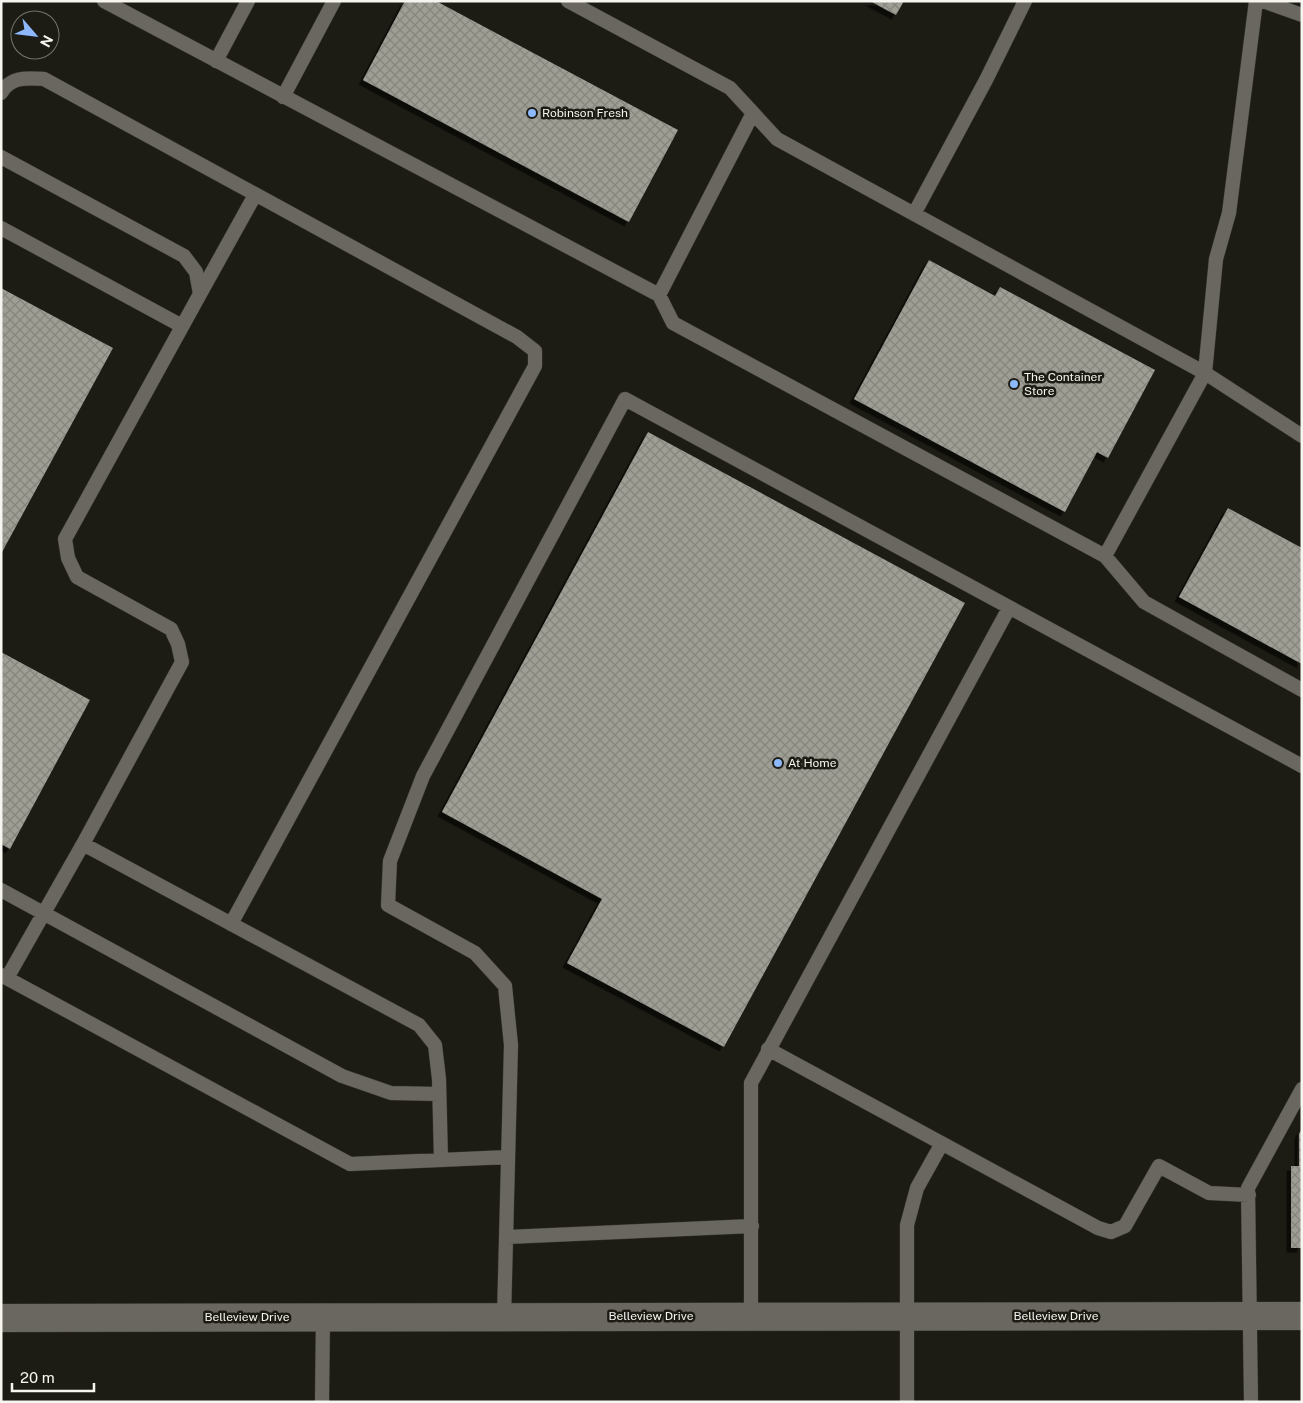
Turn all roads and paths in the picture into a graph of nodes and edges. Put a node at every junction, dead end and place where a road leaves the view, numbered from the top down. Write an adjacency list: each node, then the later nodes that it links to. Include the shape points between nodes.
1 (104, 1): 9 (lane)
2 (248, 1): 9 (lane)
3 (334, 1): 11 (lane)
4 (568, 1): 12 (lane, via 730,88)
5 (1025, 1): 15 (lane)
6 (1256, 1): 20 (lane, via 1229,213 1216,259)
7 (1263, 1): 8 (lane)
8 (1302, 15)
9 (216, 61): 11 (lane)
10 (1, 93): 14 (lane, via 5,86 23,77 44,79)
11 (283, 97): 18 (lane)
12 (753, 113): 15 (lane, via 777,139); 18 (lane)
13 (1, 157): 17 (lane, via 184,256 196,272)
14 (255, 195): 17 (lane); 29 (lane, via 516,337 535,351 535,366)
15 (914, 214): 20 (lane)
16 (1, 228): 19 (lane)
17 (200, 294): 19 (lane)
18 (659, 295): 22 (lane, via 673,324)
19 (182, 326): 26 (lane, via 65,539 68,558 77,577 171,630 182,662)
20 (1205, 373): 21 (lane); 22 (lane)
21 (1302, 436)
22 (1105, 556): 24 (lane, via 1144,602)
23 (1009, 608): 25 (lane); 31 (lane); 35 (lane, via 625,399 423,776 390,862 388,904 475,953 505,986 511,1045)
24 (1302, 690)
25 (1302, 766)
26 (83, 844): 28 (lane); 29 (lane)
27 (1, 890): 28 (lane)
28 (44, 913): 30 (lane); 33 (lane, via 342,1076 391,1093)
29 (231, 924): 33 (lane, via 419,1025 435,1045)
30 (4, 976): 36 (lane, via 350,1164)
31 (768, 1049): 34 (lane); 38 (lane, via 751,1083)
32 (1302, 1089): 37 (lane, via 1248,1188)
33 (439, 1094): 36 (lane)
34 (941, 1145): 37 (lane, via 1111,1232 1125,1226 1159,1166 1209,1194); 41 (lane, via 918,1188 907,1226)
35 (508, 1157): 36 (lane); 39 (lane)
36 (441, 1160)
37 (1249, 1195): 42 (lane)
38 (752, 1226): 39 (lane); 40 (lane)
39 (506, 1237): 45 (lane)
40 (751, 1316): 41 (street, Belleview Drive); 45 (street, Belleview Drive)
41 (908, 1316): 42 (street, Belleview Drive); 48 (lane)
42 (1250, 1316): 43 (street, Belleview Drive); 49 (lane)
43 (1302, 1316)
44 (323, 1317): 45 (street, Belleview Drive); 46 (street, Belleview Drive); 47 (lane)
45 (504, 1317)
46 (1, 1318)
47 (322, 1402)
48 (907, 1402)
49 (1251, 1402)

